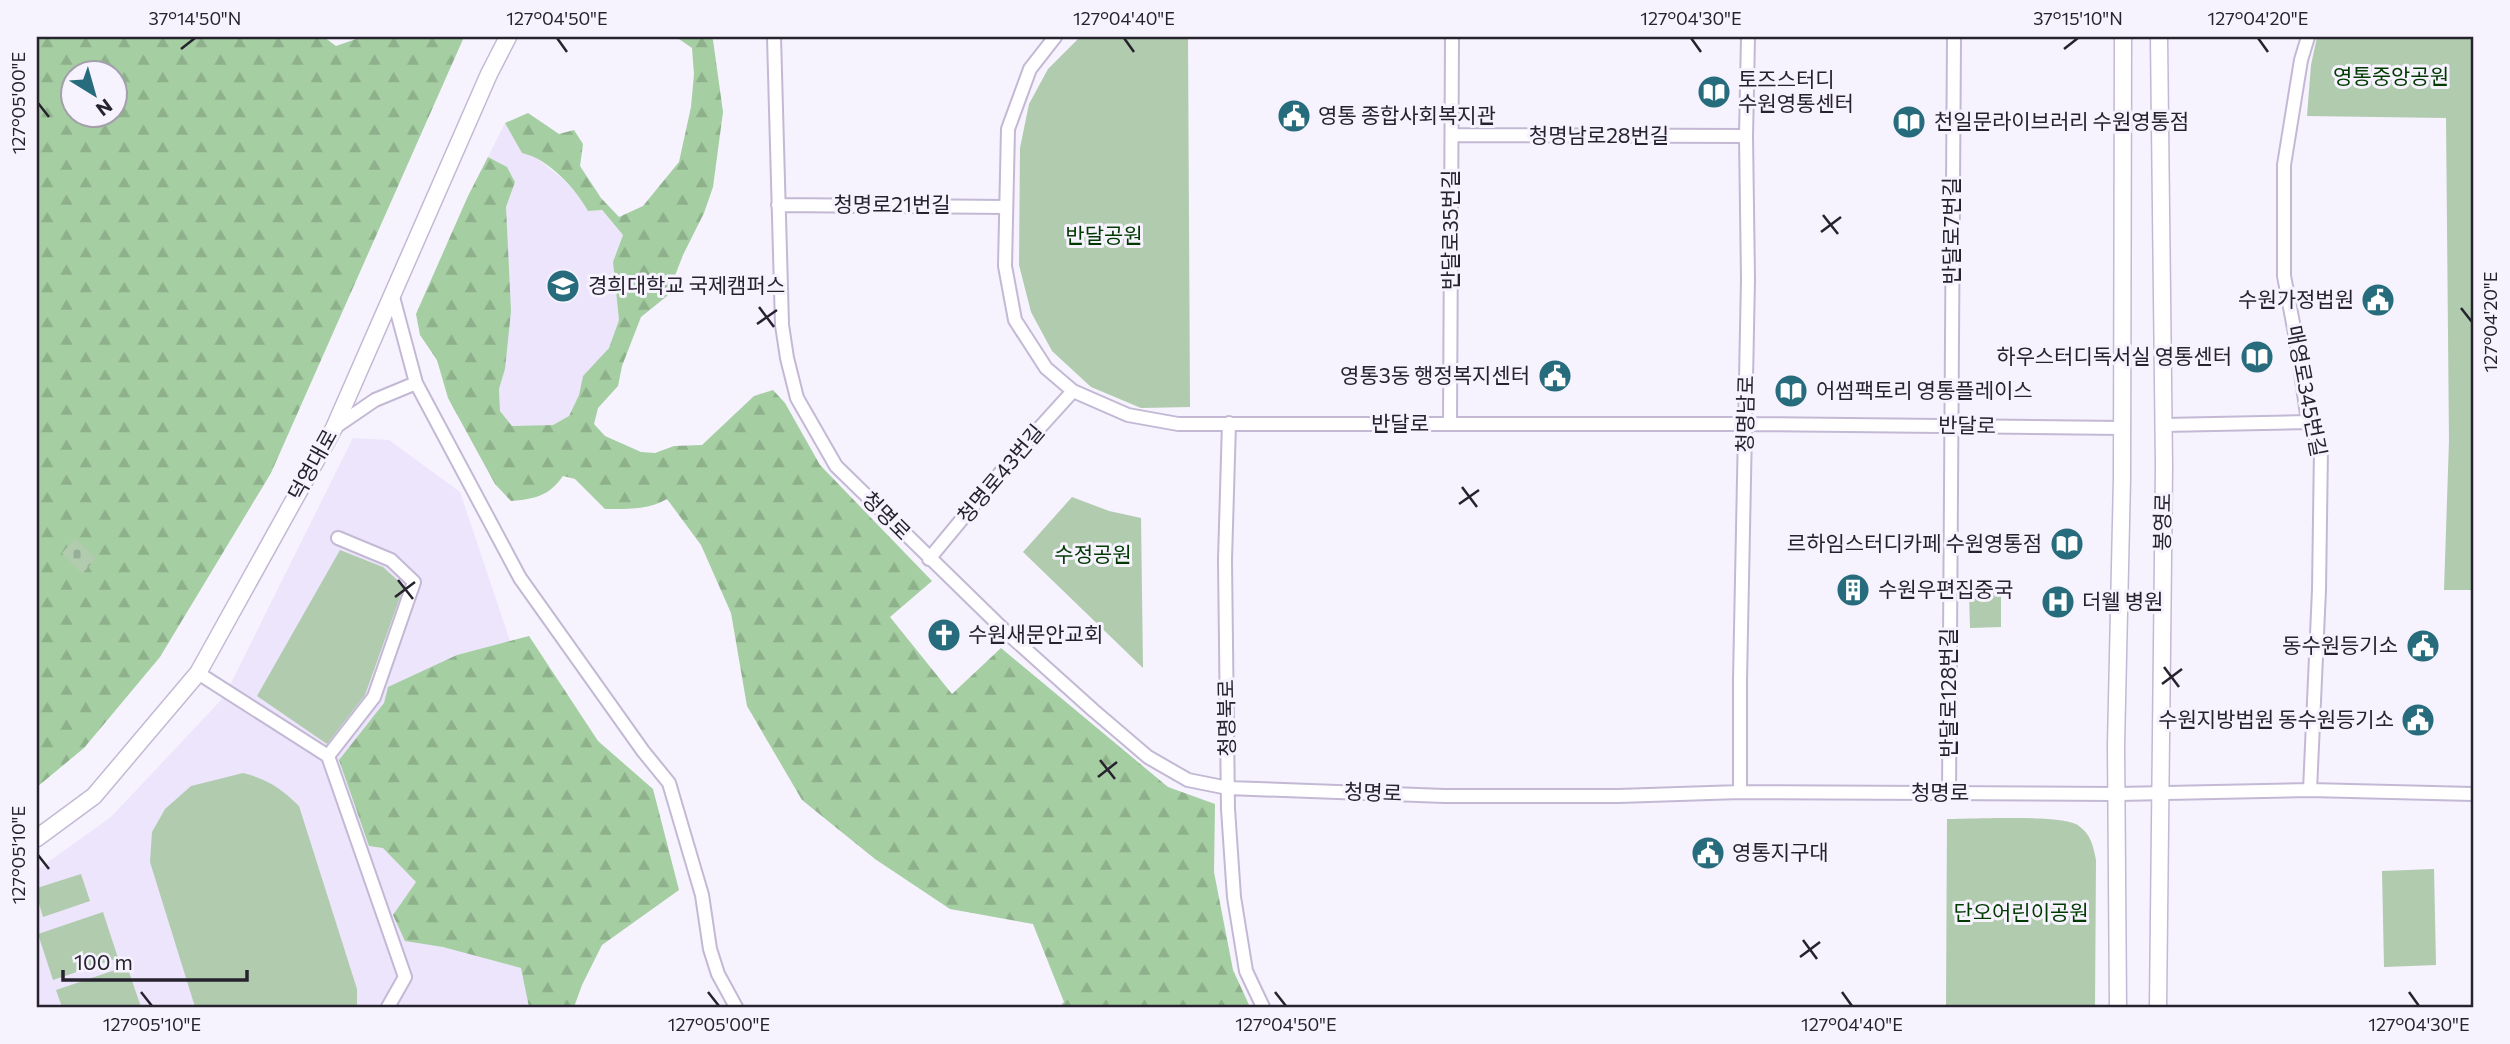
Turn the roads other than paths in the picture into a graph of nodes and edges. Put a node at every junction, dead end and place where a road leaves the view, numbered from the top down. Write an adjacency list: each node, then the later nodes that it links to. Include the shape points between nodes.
1 (508, 37): 14 (main road, 덕영대로)
2 (774, 37): 12 (street, 청명로)
3 (1055, 37): 13 (street, 반달로, via 1030,69 1008,129)
4 (1452, 37): 10 (street, 반달로35번길)
5 (1748, 37): 11 (street, 청명남로)
6 (1954, 37): 22 (street, 반달로7번길)
7 (2123, 37): 24 (main road, 봉영로)
8 (2159, 37): 21 (main road, 봉영로)
9 (2308, 37): 17 (street, 매영로345번길, via 2284,165 2284,275)
10 (1452, 135): 11 (street, 청명남로28번길); 19 (street, 반달로35번길)
11 (1745, 136): 20 (street, 청명남로)
12 (778, 205): 13 (street, 청명로21번길); 26 (street, 청명로, via 782,325 797,398 836,466)
13 (1006, 207): 16 (street, 반달로, via 1005,266 1015,320 1046,368)
14 (393, 297): 15 (street); 23 (main road, 덕영대로)
15 (416, 383): 23 (street, via 375,400); 38 (street, via 520,578 669,783 702,895 710,949)
16 (1073, 391): 18 (street, 반달로, via 1128,415 1178,424); 26 (street, 청명로43번길)
17 (2308, 422): 21 (street); 30 (street, 매영로345번길, via 2321,448)
18 (1229, 423): 19 (street, 반달로); 29 (street, 청명북로, via 1225,560)
19 (1450, 424): 20 (street, 반달로)
20 (1746, 424): 22 (street, 반달로); 31 (street, 청명남로)
21 (2164, 425): 34 (main road, 봉영로)
22 (1953, 426): 24 (street, 반달로); 32 (street, 반달로128번길)
23 (334, 428): 27 (main road, 덕영대로)
24 (2122, 428): 33 (main road, 봉영로)
25 (338, 538): 28 (street, via 391,560 414,582 374,697)
26 (929, 559): 29 (street, 청명로, via 1148,757 1188,780)
27 (198, 673): 28 (street); 36 (main road, 덕영대로, via 94,796)
28 (328, 756): 37 (street, via 405,977)
29 (1228, 788): 31 (street, 청명로, via 1445,796); 39 (street, 청명북로, via 1234,897 1246,971)
30 (2311, 790): 34 (street, 청명로); 35 (street, 청명로)
31 (1740, 792): 32 (street, 청명로)
32 (1949, 793): 33 (street, 청명로)
33 (2118, 794): 34 (street, 청명로); 40 (main road, 봉영로)
34 (2161, 794): 41 (main road, 봉영로)
35 (2473, 794)
36 (37, 838)
37 (388, 1007)
38 (736, 1007)
39 (1263, 1007)
40 (2118, 1007)
41 (2158, 1007)

